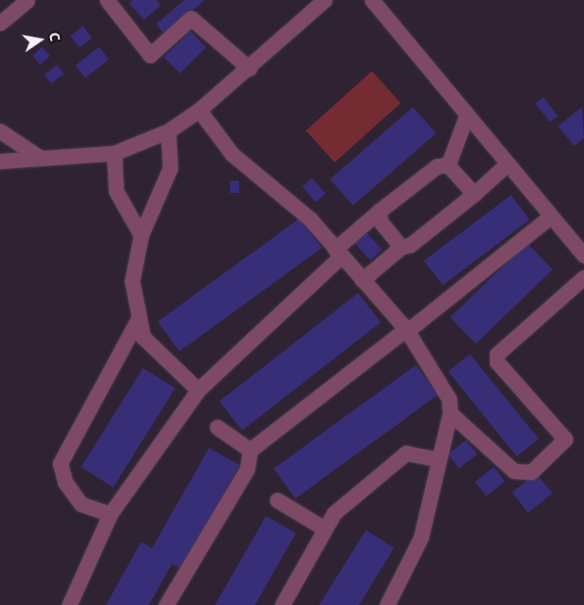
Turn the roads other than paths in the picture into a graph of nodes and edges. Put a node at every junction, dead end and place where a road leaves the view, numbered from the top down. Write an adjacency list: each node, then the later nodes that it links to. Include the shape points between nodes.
1 (26, 0): 5 (street)
2 (108, 0): 6 (street, via 150,55 191,18)
3 (372, 0): 8 (street)
4 (322, 2): 6 (street)
5 (0, 23)
6 (249, 68): 7 (street)
7 (199, 110): 10 (street); 21 (street, via 232,154 310,219)
8 (466, 114): 14 (street); 15 (street)
9 (0, 131): 12 (street)
10 (168, 131): 11 (street); 19 (street, via 170,168)
11 (114, 153): 12 (street); 19 (street, via 116,192)
12 (39, 157): 13 (street)
13 (0, 161)
14 (508, 164): 16 (street); 18 (street)
15 (448, 165): 16 (street); 17 (street, via 437,166)
16 (474, 194): 20 (street, via 410,245)
17 (379, 211): 20 (street, via 380,221); 21 (street)
18 (551, 216): 22 (street); 26 (street)
19 (142, 235): 25 (street, via 132,281)
20 (401, 247): 24 (street)
21 (338, 252): 24 (street); 27 (street)
22 (584, 255)
23 (584, 277): 28 (street, via 497,354 497,362 565,439 531,472 514,471)
24 (362, 280): 26 (street)
25 (138, 319): 27 (street, via 143,337); 33 (street, via 60,463 65,482 81,504)
26 (407, 330): 28 (street, via 449,399); 30 (street)
27 (198, 390): 33 (street)
28 (450, 412): 31 (street)
29 (217, 427): 30 (street)
30 (250, 450): 36 (street, via 247,470)
31 (437, 459): 34 (street, via 406,453 334,513); 38 (street, via 421,537)
32 (277, 500): 34 (street)
33 (110, 514): 35 (street)
34 (325, 529): 37 (street)
35 (69, 605)
36 (166, 605)
37 (282, 605)
38 (387, 605)

